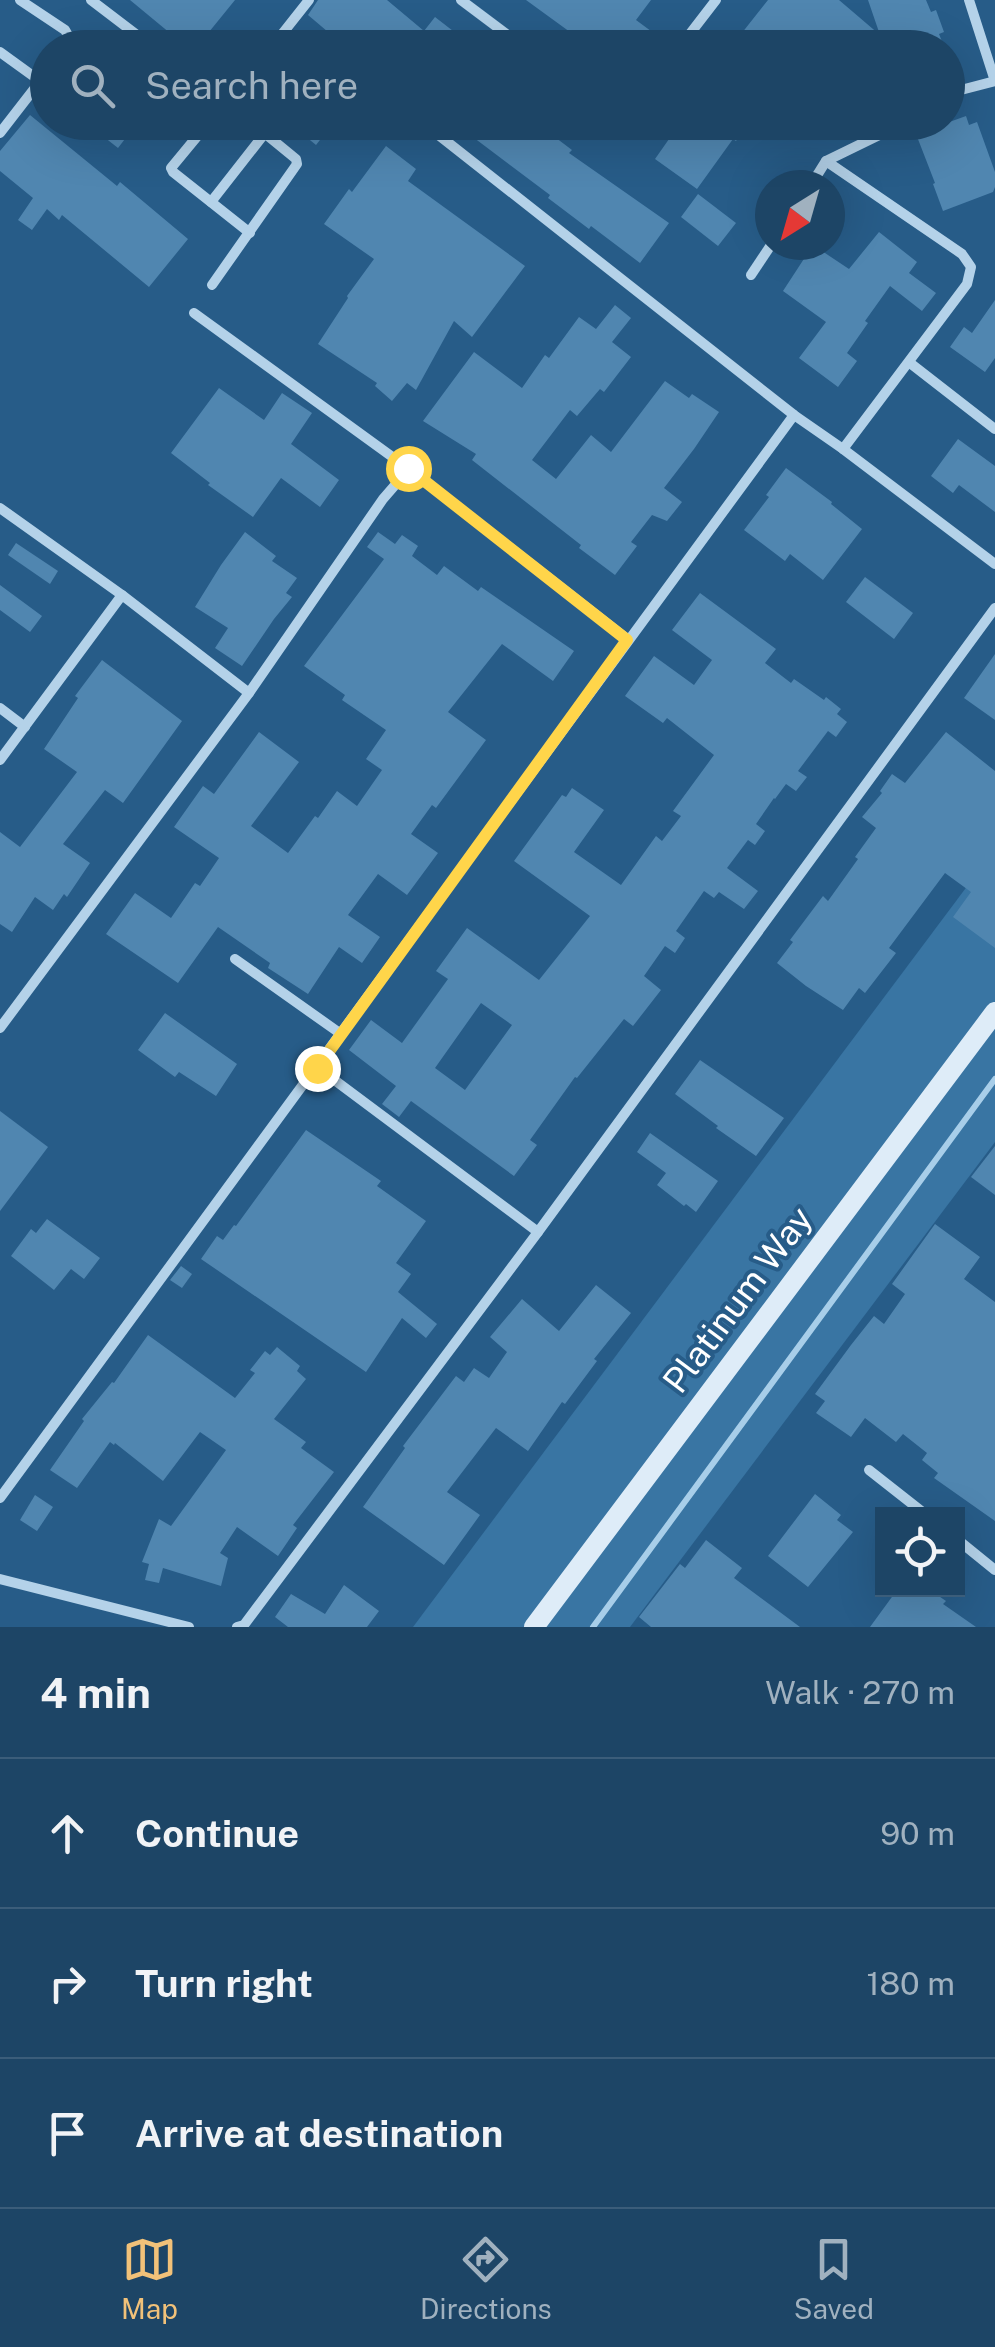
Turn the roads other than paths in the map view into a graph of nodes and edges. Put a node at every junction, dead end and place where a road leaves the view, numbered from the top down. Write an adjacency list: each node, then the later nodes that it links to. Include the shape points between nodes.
1 (20, 0): 7 (street)
2 (91, 0): 8 (street)
3 (309, 0): 9 (street)
4 (461, 0): 10 (street)
5 (716, 0): 11 (street)
6 (969, 0): 14 (street)
7 (64, 30)
8 (130, 30)
9 (285, 30)
10 (501, 30)
11 (694, 30)
12 (0, 52): 13 (street)
13 (30, 68)
14 (995, 81): 15 (street)
15 (965, 90)
16 (30, 94): 17 (street)
17 (0, 133)
18 (194, 140): 25 (street, via 172,172)
19 (259, 140): 25 (street)
20 (272, 140): 26 (street, via 297,164)
21 (445, 140): 32 (street)
22 (869, 140): 23 (street)
23 (826, 161): 24 (street); 31 (street, via 962,254 971,267 967,284)
24 (820, 170)
25 (211, 202): 26 (street)
26 (250, 233): 29 (street)
27 (761, 260): 28 (street)
28 (750, 276)
29 (212, 285)
30 (194, 314): 35 (street)
31 (910, 362): 33 (street); 34 (street)
32 (794, 416): 34 (street); 40 (street)
33 (995, 429)
34 (843, 449): 37 (street)
35 (408, 468): 40 (street); 41 (street)
36 (0, 508): 38 (street)
37 (995, 564)
38 (122, 594): 41 (street); 43 (street)
39 (995, 608): 50 (street)
40 (627, 640): 48 (street)
41 (249, 693): 47 (street)
42 (0, 708): 43 (street)
43 (25, 727): 44 (street)
44 (0, 760)
45 (236, 959): 48 (street)
46 (995, 1012): 59 (street, Platinum Way)
47 (0, 1028)
48 (341, 1034): 49 (street)
49 (317, 1068): 50 (street); 52 (street)
50 (538, 1232): 58 (street)
51 (869, 1470): 53 (street)
52 (0, 1498)
53 (916, 1507)
54 (965, 1546): 55 (street)
55 (995, 1570)
56 (0, 1580): 57 (street)
57 (189, 1627)
58 (238, 1627)
59 (534, 1627)

